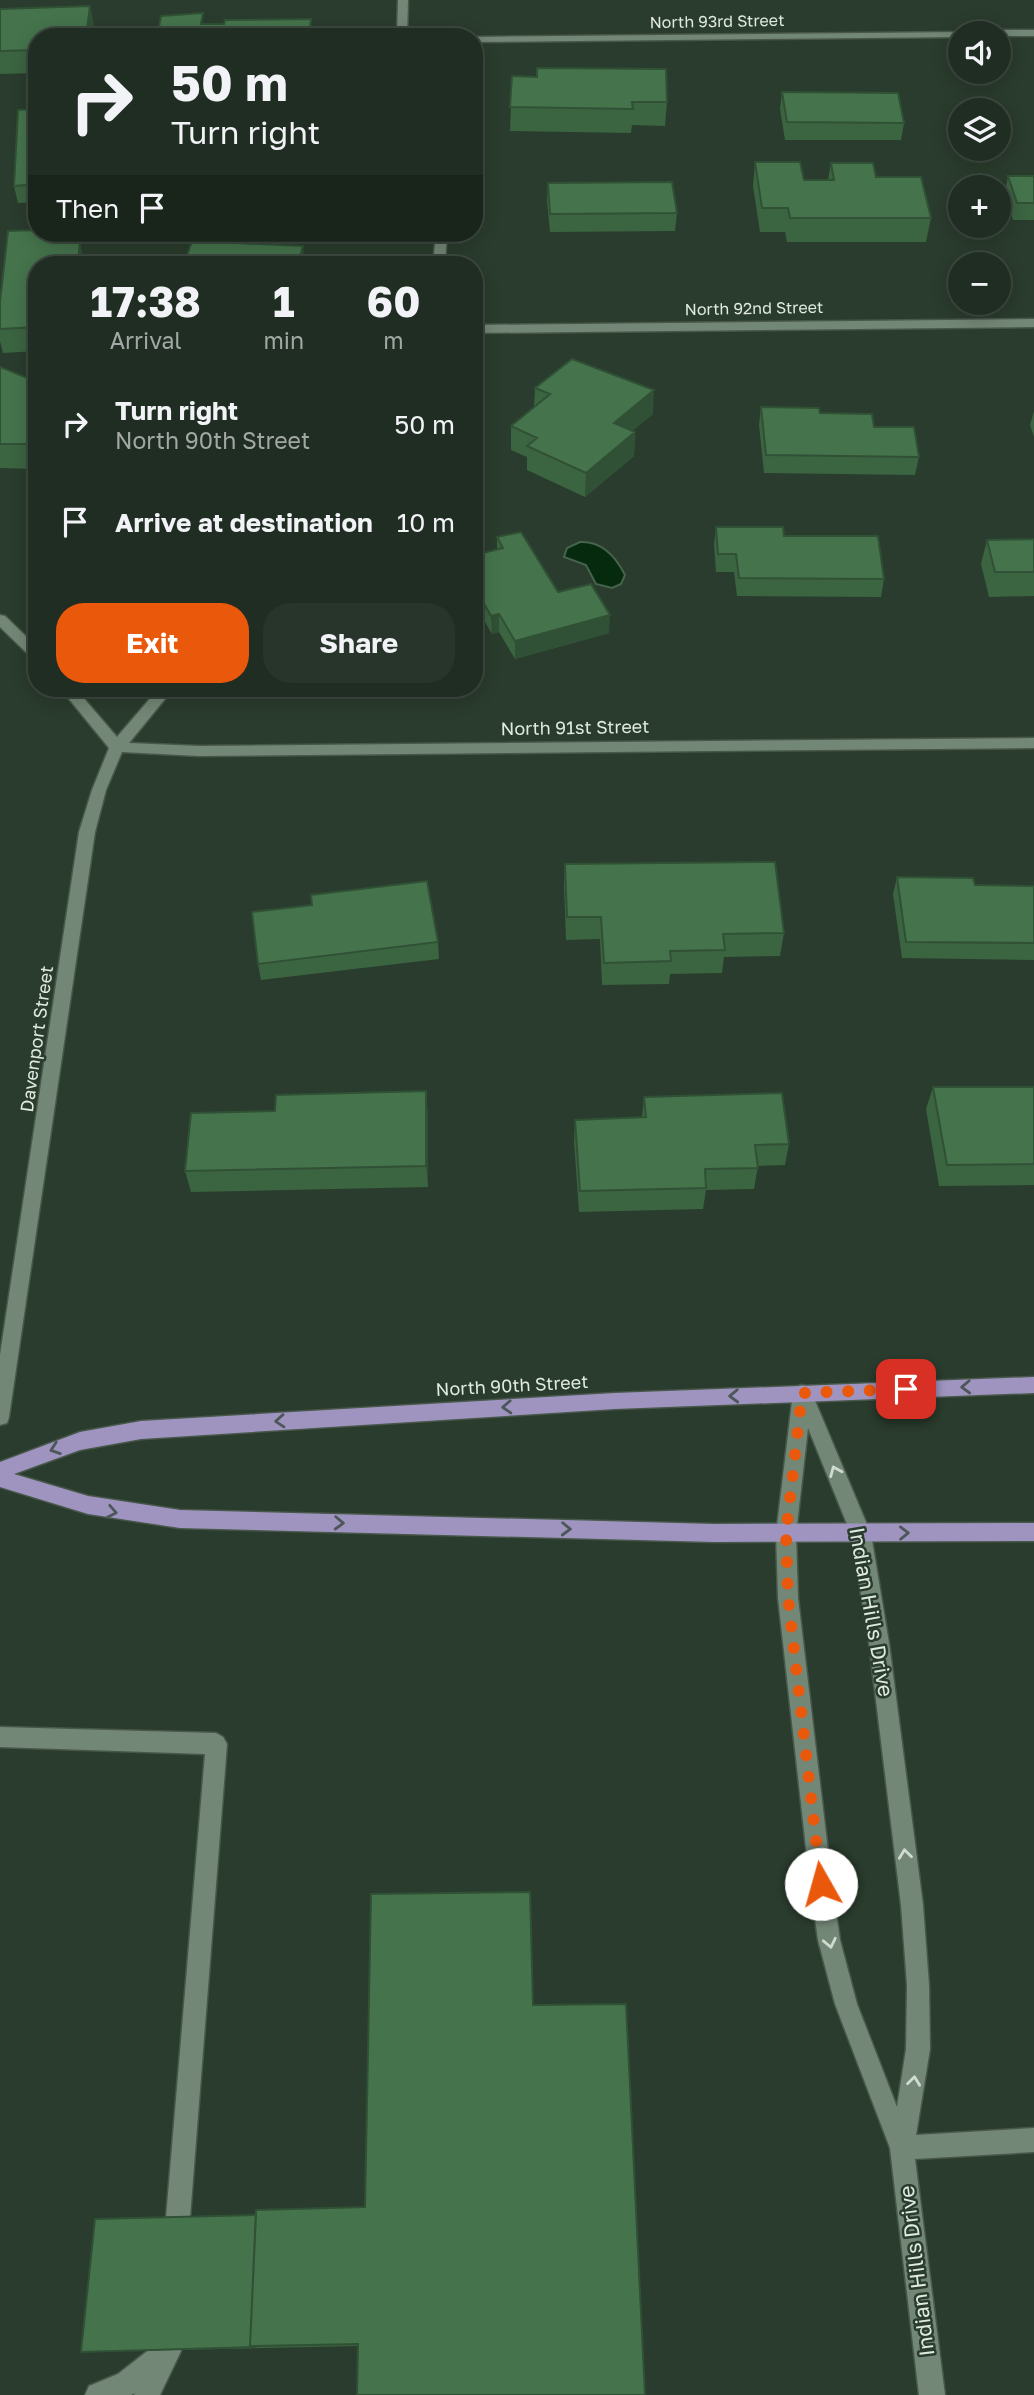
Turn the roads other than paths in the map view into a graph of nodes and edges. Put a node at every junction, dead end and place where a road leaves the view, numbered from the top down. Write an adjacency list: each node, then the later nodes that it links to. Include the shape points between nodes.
1 (403, 0): 2 (street)
2 (402, 28)
3 (1011, 33): 4 (street)
4 (1034, 33)
5 (948, 34): 6 (street, North 93rd Street)
6 (483, 39)
7 (1034, 323): 8 (street, North 92nd Street)
8 (483, 329)
9 (0, 619): 10 (street)
10 (28, 646)
11 (74, 697): 14 (street)
12 (159, 697): 14 (street, Davenport Street)
13 (1034, 743): 14 (street, North 91st Street, via 198,751)
14 (117, 747): 17 (street, Davenport Street, via 87,832)
15 (1034, 1385): 16 (main road, North 90th Street, one-way to 16)
16 (802, 1393): 18 (main road, North 90th Street, one-way to 18, via 116,1433 53,1449); 21 (street, Indian Hills Drive); 22 (street, Indian Hills Drive, one-way to 16)
17 (0, 1417)
18 (0, 1471)
19 (0, 1478): 21 (main road, one-way to 21, via 52,1497 144,1516)
20 (1034, 1532): 22 (main road, one-way to 20)
21 (786, 1534): 22 (main road); 25 (street, Indian Hills Drive, one-way to 25, via 788,1598 829,1940 856,2034)
22 (861, 1534): 25 (street, Indian Hills Drive, one-way to 22, via 918,2049 916,1949 876,1619)
23 (0, 1737): 26 (street, via 216,1744)
24 (1034, 2140): 25 (street)
25 (902, 2148): 29 (street, Indian Hills Drive)
26 (178, 2218)
27 (98, 2395): 28 (street, via 141,2377 168,2351)
28 (148, 2395)
29 (932, 2395)

